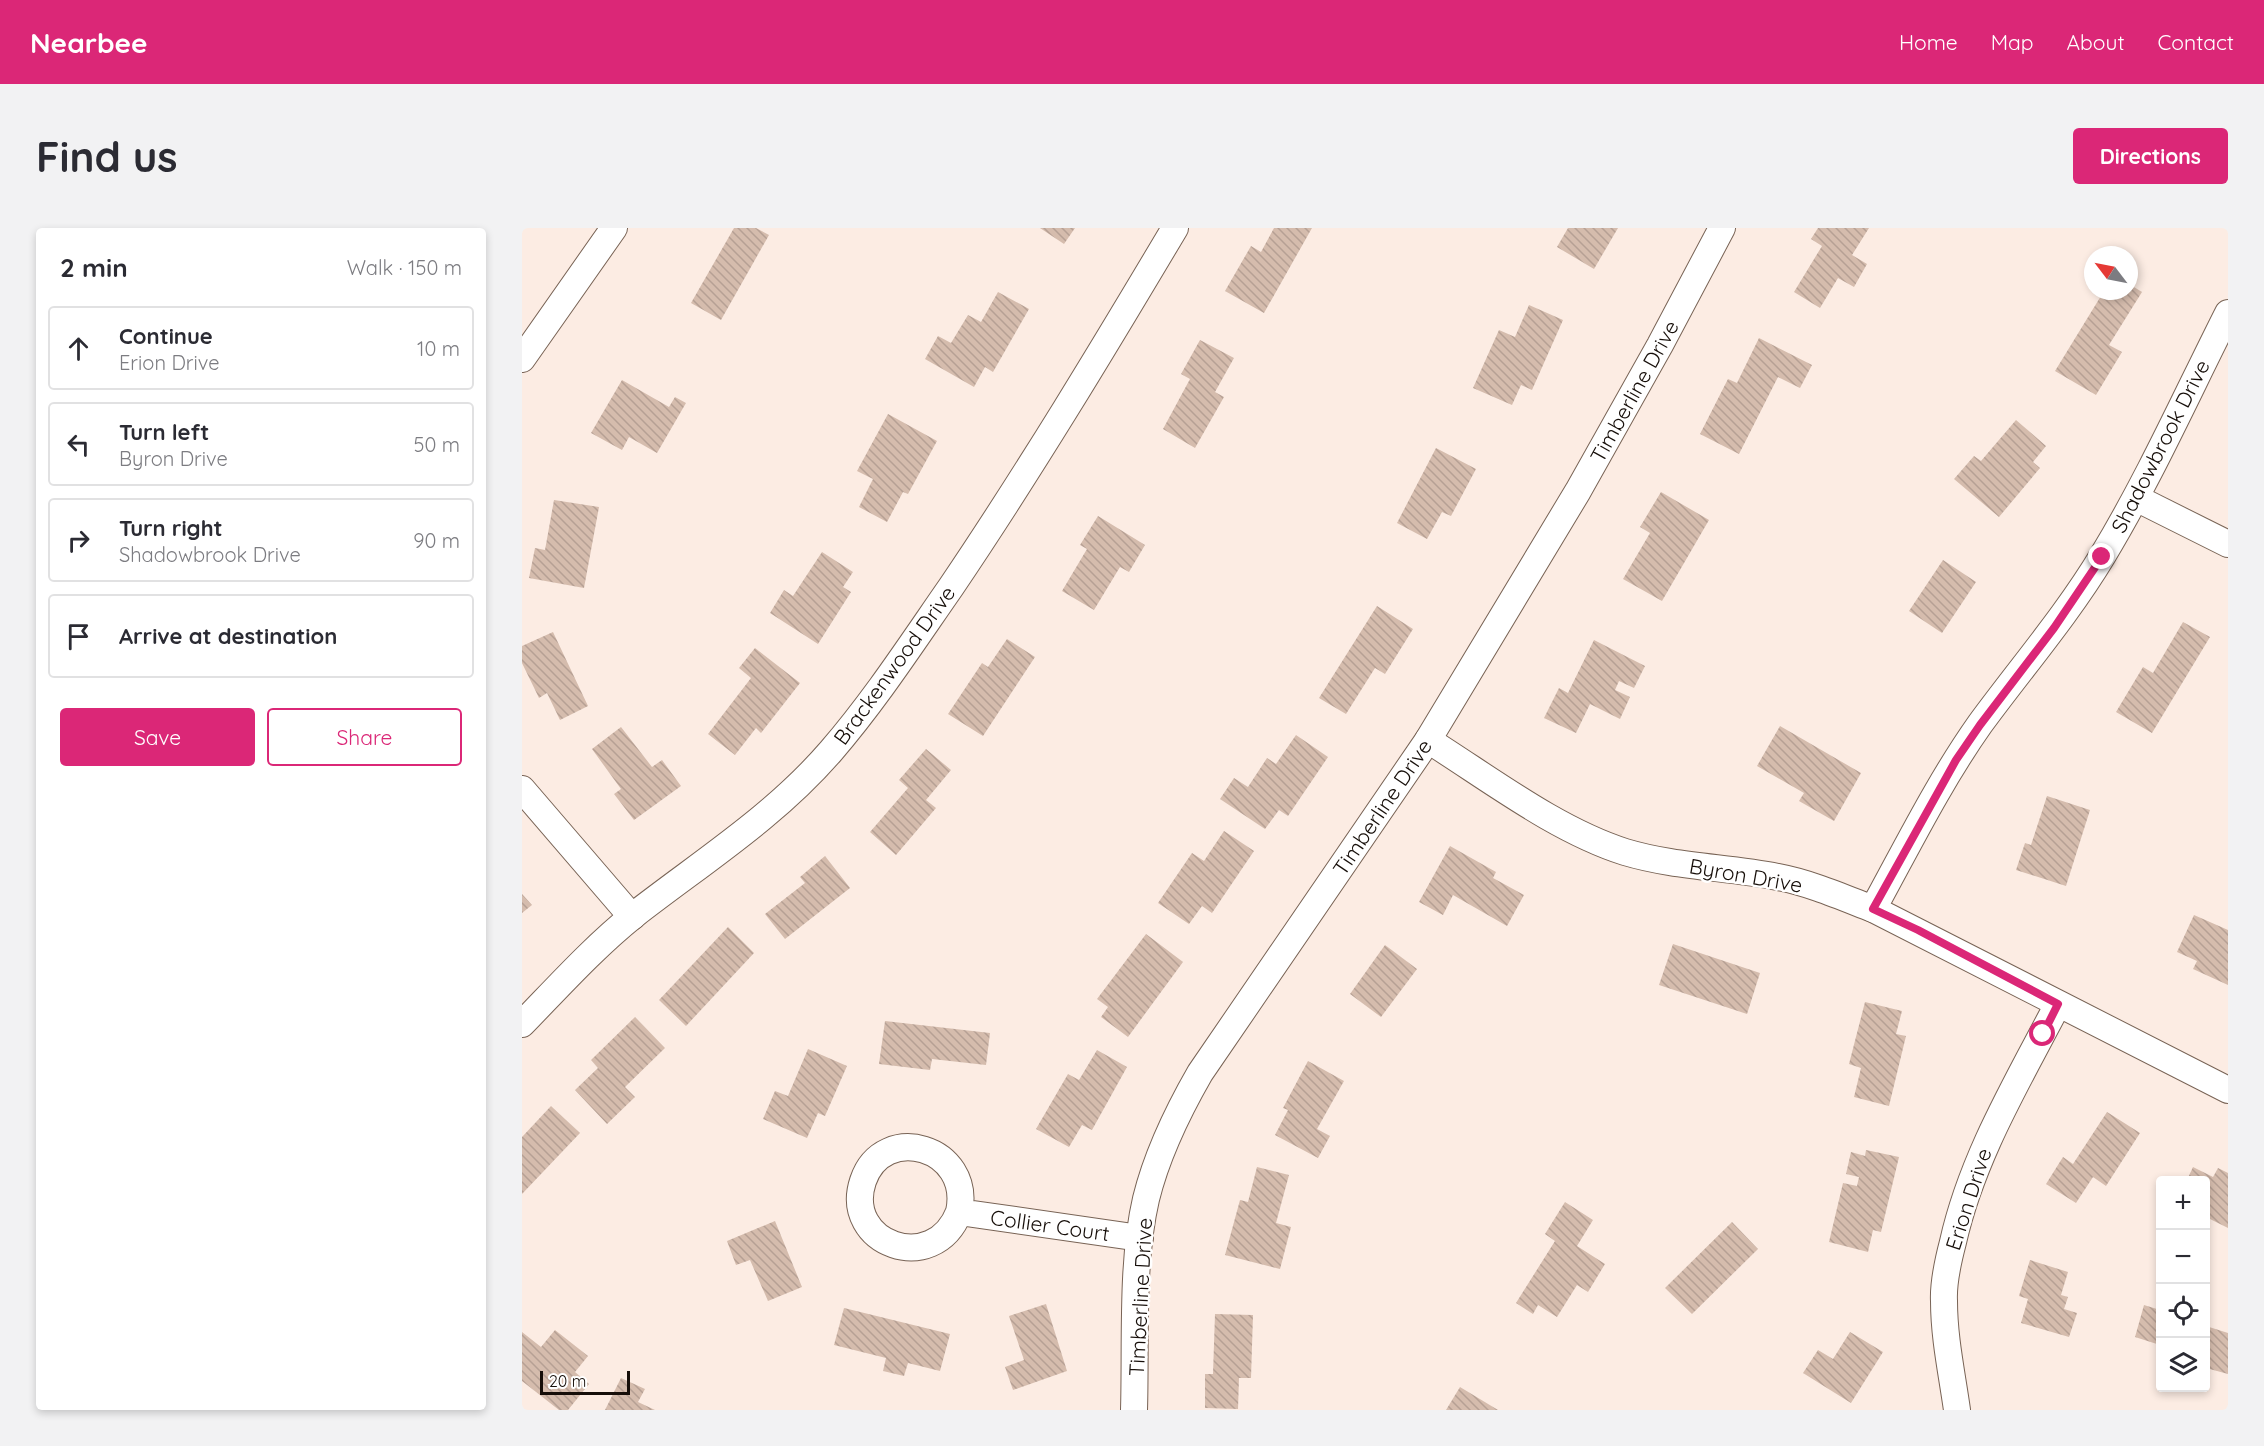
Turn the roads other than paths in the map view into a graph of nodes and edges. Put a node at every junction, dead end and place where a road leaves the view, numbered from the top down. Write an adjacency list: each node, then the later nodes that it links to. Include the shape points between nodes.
1 (614, 228): 5 (street)
2 (1175, 228): 11 (street, Brackenwood Drive, via 1004,508 864,709 783,801)
3 (1722, 228): 8 (street, Timberline Drive, via 1578,491)
4 (2228, 313): 6 (street, Shadowbrook Drive)
5 (522, 359)
6 (2136, 498): 7 (street); 10 (street, Shadowbrook Drive, via 2054,628 1956,760)
7 (2228, 544)
8 (1428, 740): 10 (street, Byron Drive, via 1538,810 1604,844 1659,861 1778,877); 16 (street, Timberline Drive, via 1200,1073 1174,1118 1157,1163)
9 (522, 789): 11 (street)
10 (1873, 909): 12 (street, Byron Drive)
11 (632, 917): 13 (street, Brackenwood Drive)
12 (2058, 1004): 14 (street, Byron Drive); 18 (street, Erion Drive, via 1988,1138 1957,1224 1944,1299)
13 (522, 1024)
14 (2228, 1090)
15 (959, 1212): 16 (street, Collier Court)
16 (1140, 1238): 17 (street, Timberline Drive)
17 (1134, 1410)
18 (1957, 1410)

